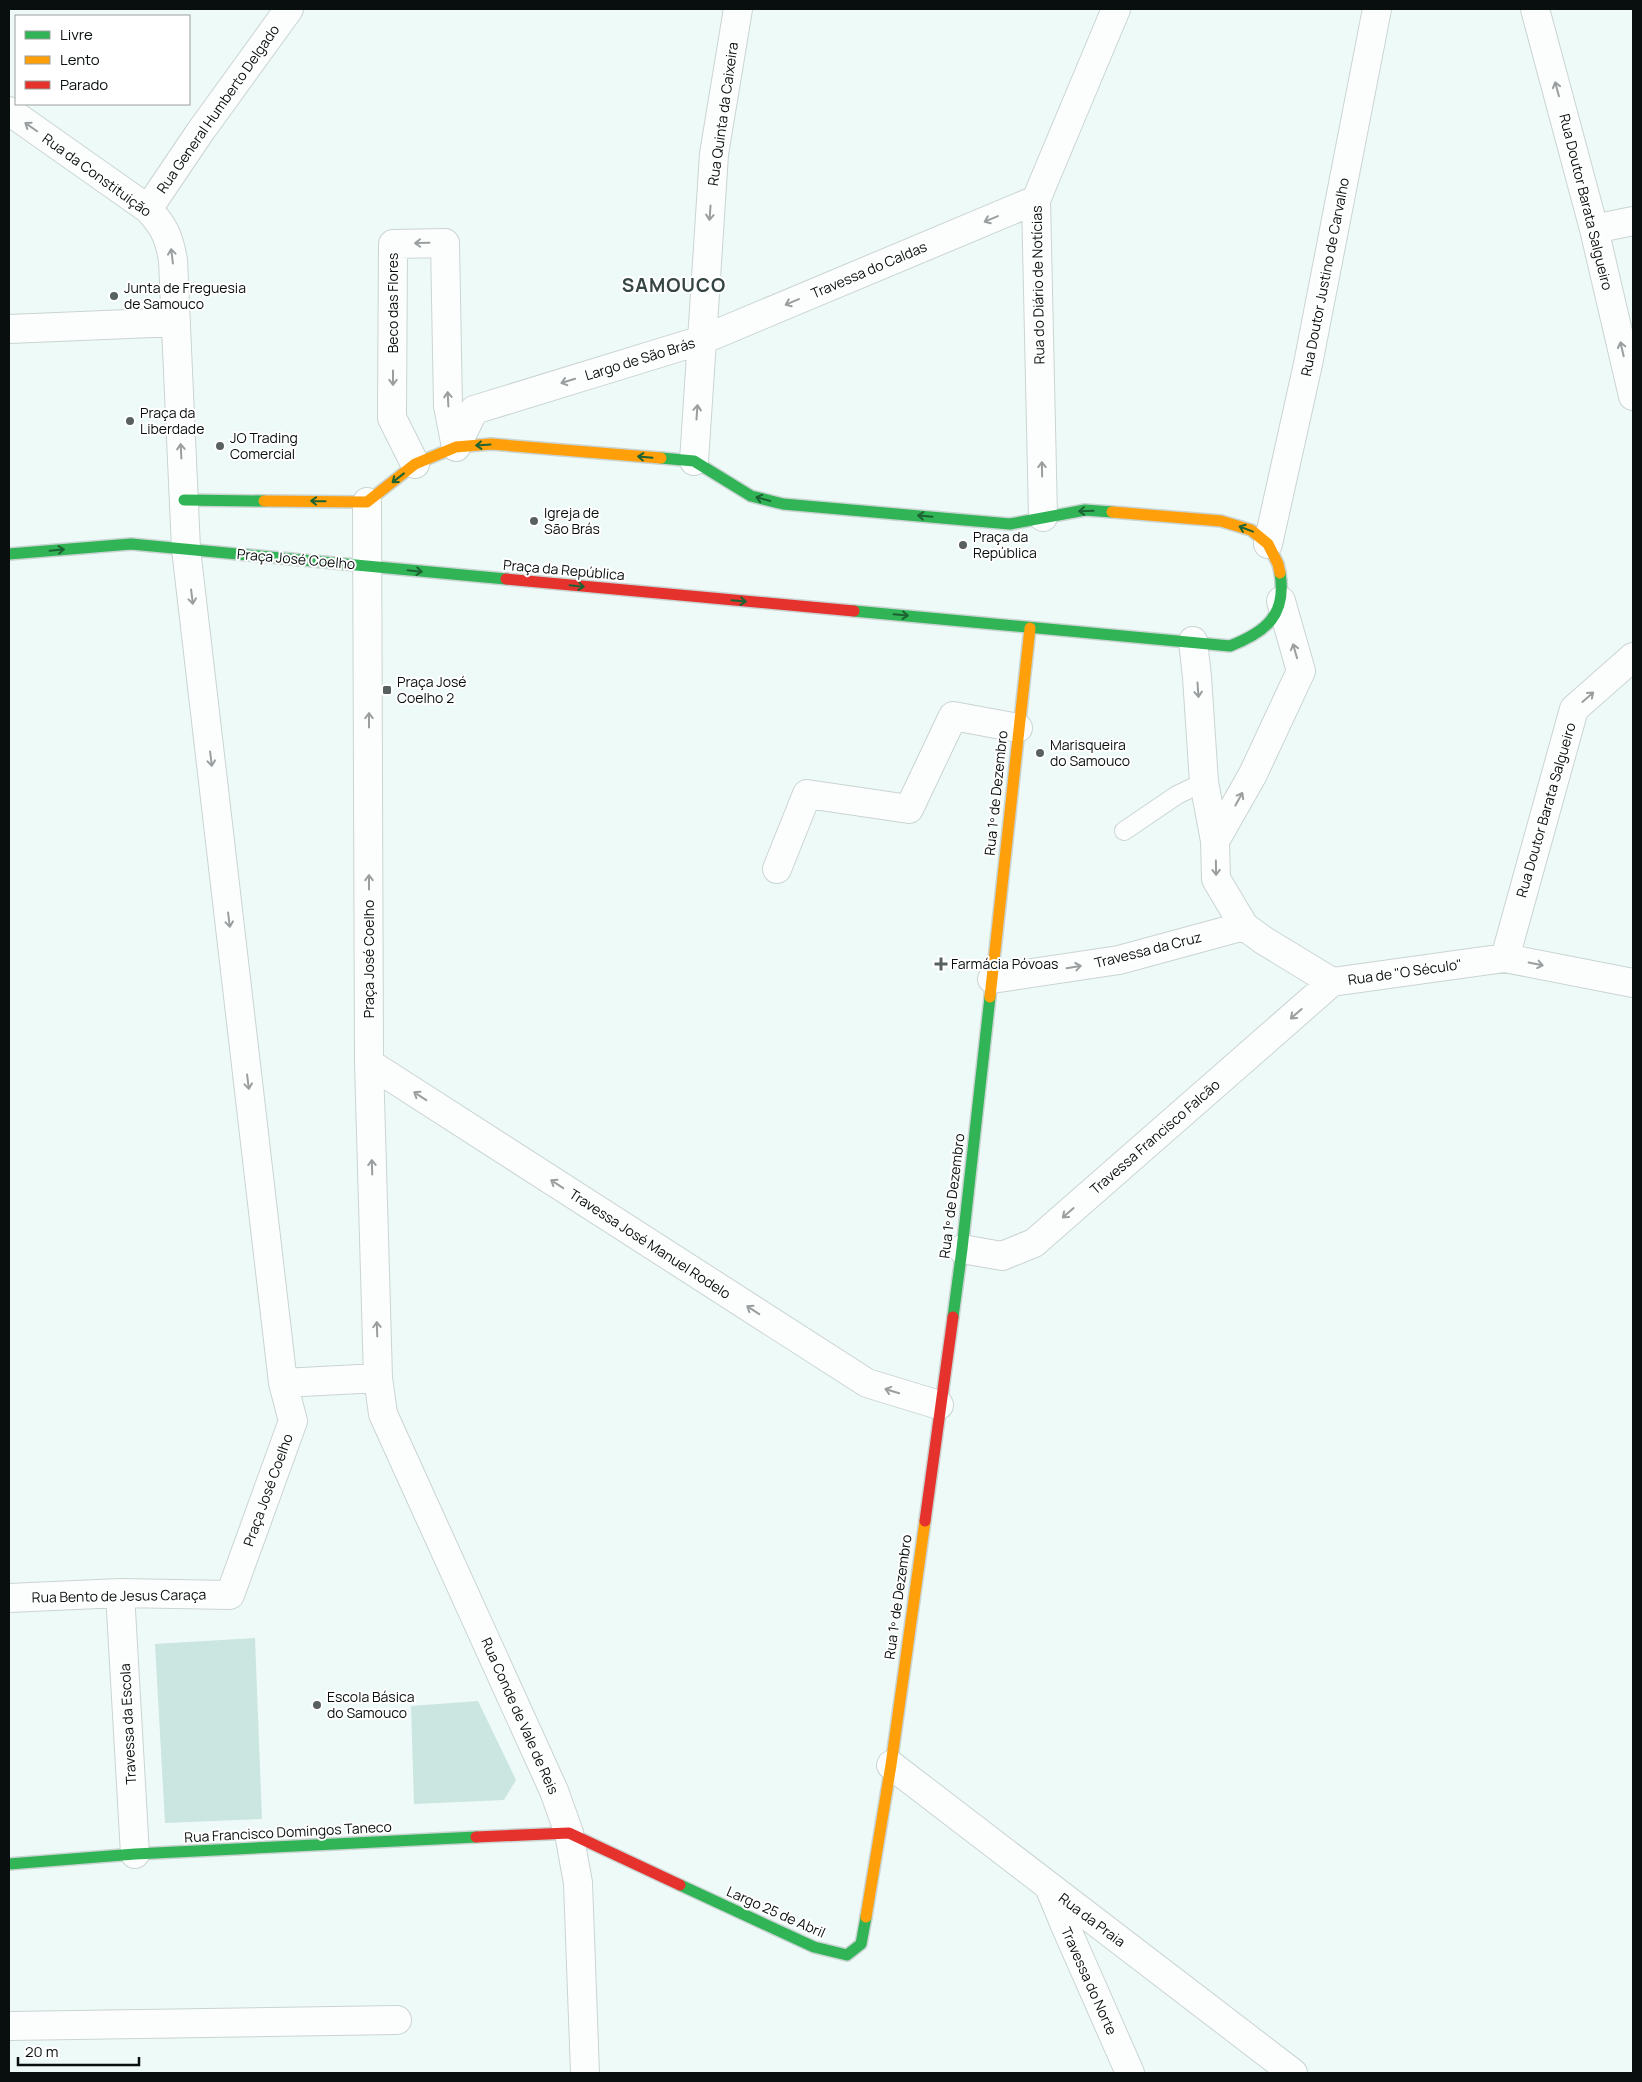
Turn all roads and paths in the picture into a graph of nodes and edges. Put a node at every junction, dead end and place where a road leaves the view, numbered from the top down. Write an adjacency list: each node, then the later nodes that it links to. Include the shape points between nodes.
1 (289, 9): 8 (street, Rua General Humberto Delgado)
2 (738, 9): 13 (street, Rua Quinta da Caixeira, one-way to 13, via 714,154)
3 (1116, 9): 7 (street, Rua do Diário de Notícias)
4 (1377, 9): 21 (street, Rua Doutor Justino de Carvalho, via 1308,364)
5 (1536, 9): 10 (street, Rua Doutor Barata Salgueiro, one-way to 5)
6 (9, 111): 8 (street, Rua da Constituição, one-way to 6)
7 (1036, 200): 13 (street, Travessa do Caldas, one-way to 13); 20 (street, Rua do Diário de Notícias, one-way to 7)
8 (148, 209): 11 (street, Rua da Constituição, one-way to 8, via 170,240)
9 (1633, 221): 10 (street)
10 (1594, 229): 14 (street, Rua Doutor Barata Salgueiro, one-way to 10)
11 (176, 322): 12 (street); 18 (street, Rua da Constituição, one-way to 11)
12 (9, 329)
13 (702, 340): 15 (street, Largo de São Brás, one-way to 15, via 474,410); 16 (street, Largo de São Brás, one-way to 13)
14 (1633, 396)
15 (456, 447): 16 (street, one-way to 15, via 491,444); 17 (street); 17 (street, Beco das Flores, one-way to 17, via 448,406 445,243 394,244 392,418)
16 (694, 461): 20 (street, Praça da República, one-way to 16, via 1010,524 783,504 751,496)
17 (415, 464): 19 (street, one-way to 19)
18 (184, 500): 19 (street, one-way to 18); 22 (street, Rua da Constituição)
19 (367, 502): 24 (street)
20 (1043, 517): 21 (street, Praça da República, one-way to 20, via 1251,530 1221,521 1085,510)
21 (1268, 544): 25 (street, Praça da República, via 1278,564)
22 (186, 549): 23 (street, one-way to 22, via 131,544); 24 (street, Praça José Coelho); 42 (street, Praça José Coelho, one-way to 42)
23 (9, 554)
24 (367, 566): 26 (street, Praça da República, one-way to 26); 39 (street, Praça José Coelho, one-way to 24)
25 (1281, 601): 27 (street, Praça da República, via 1269,624 1253,637 1230,646); 32 (street, one-way to 25, via 1253,774 1301,670)
26 (1030, 628): 27 (street, Praça da República); 29 (street, Rua 1º de Dezembro)
27 (1193, 641): 30 (street, Rua de "O Século", one-way to 30)
28 (1633, 657): 35 (street, Rua Doutor Barata Salgueiro, one-way to 28, via 1574,709)
29 (1018, 728): 33 (street, via 953,716 909,809 807,794); 36 (street, Rua 1º de Dezembro)
30 (1204, 782): 31 (lane, via 1177,794); 32 (street, Rua de "O Século")
31 (1124, 831)
32 (1215, 841): 34 (street, Rua de "O Século", one-way to 34, via 1216,879)
33 (776, 869)
34 (1244, 926): 36 (street, Travessa da Cruz, one-way to 34, via 1119,960); 37 (street, Rua de "O Século")
35 (1505, 958): 37 (street, Rua de "O Século"); 38 (street, Rua de "O Século", one-way to 38)
36 (992, 979): 40 (street, Rua 1º de Dezembro)
37 (1332, 982): 40 (street, Travessa Francisco Falcão, one-way to 40, via 1034,1243 1002,1256)
38 (1633, 983)
39 (370, 1063): 41 (street, Praça José Coelho, one-way to 39); 43 (street, Travessa José Manuel Rodelo, one-way to 39, via 867,1383)
40 (962, 1249): 43 (street, Rua 1º de Dezembro)
41 (378, 1378): 42 (street); 48 (street, Rua Conde de Vale de Reis, via 383,1414 550,1782)
42 (283, 1383): 45 (street, Praça José Coelho, via 293,1421)
43 (939, 1405): 47 (street, Rua 1º de Dezembro)
44 (120, 1593): 45 (street, Rua Bento de Jesus Caraça); 46 (street, Rua Bento de Jesus Caraça); 49 (street, Travessa da Escola)
45 (230, 1595)
46 (9, 1598)
47 (891, 1765): 48 (street, Largo 25 de Abril, via 861,1944 847,1955 814,1947); 51 (street, Rua da Praia)
48 (569, 1833): 49 (street, Rua Francisco Domingos Taneco); 54 (street, Rua Conde de Vale de Reis, via 578,1883)
49 (135, 1854): 50 (street, Rua Francisco Domingos Taneco)
50 (9, 1864)
51 (1050, 1889): 55 (street, Travessa do Norte); 56 (street, Rua da Praia)
52 (397, 2020): 53 (street)
53 (9, 2026)
54 (585, 2073)
55 (1130, 2073)
56 (1292, 2073)

